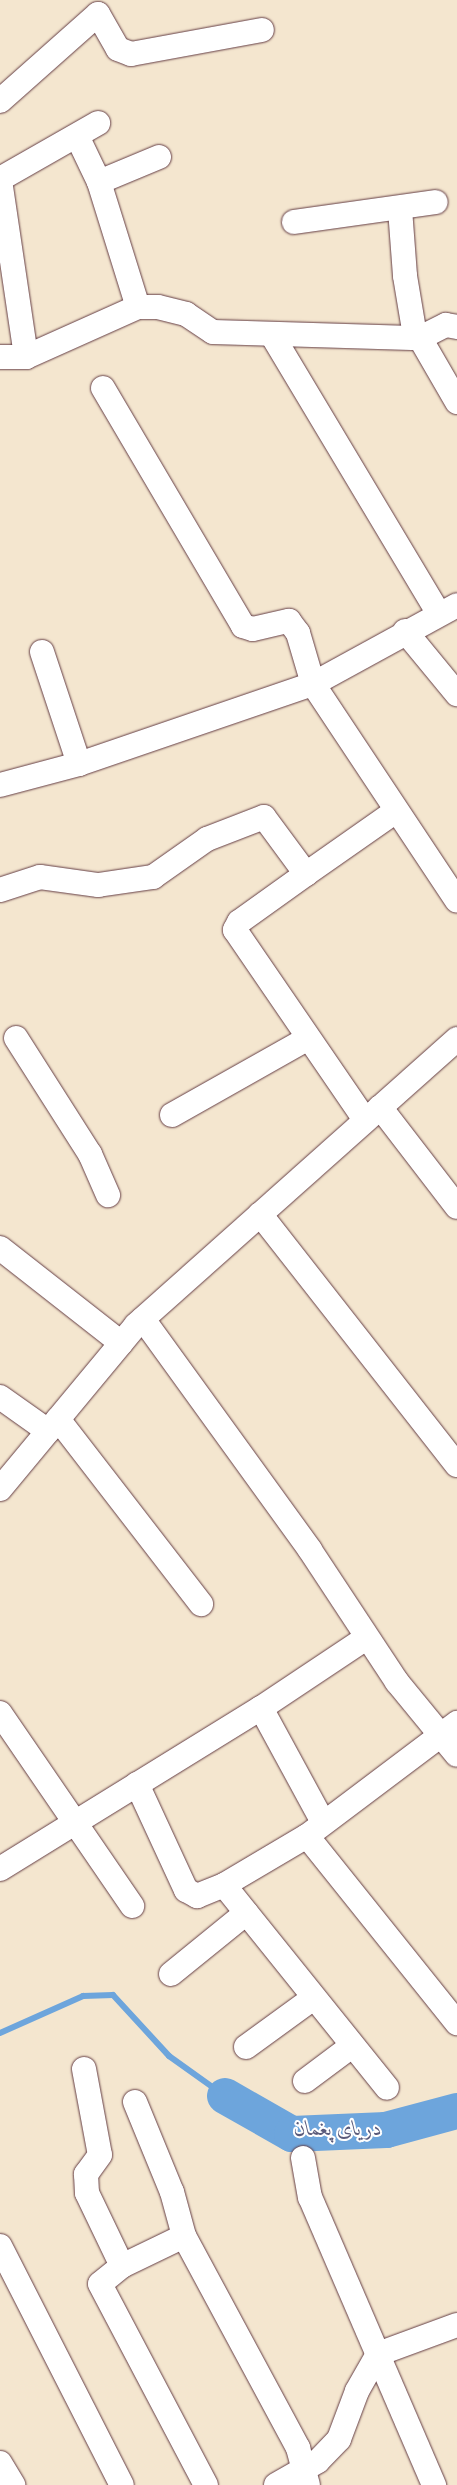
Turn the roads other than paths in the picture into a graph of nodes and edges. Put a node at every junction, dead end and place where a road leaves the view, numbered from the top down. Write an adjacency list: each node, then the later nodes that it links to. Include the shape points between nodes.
1 (262, 30): 2 (street, via 130,54 118,49 98,14)
2 (0, 101)
3 (98, 124): 4 (street)
4 (77, 136): 6 (street); 7 (street)
5 (159, 157): 7 (street)
6 (0, 180): 16 (street)
7 (99, 182): 11 (street)
8 (436, 202): 9 (street)
9 (400, 209): 10 (street); 14 (street, via 405,276)
10 (294, 222)
11 (138, 307): 13 (street, via 158,307 186,314 213,332); 16 (street)
12 (457, 327): 14 (street, via 446,325)
13 (272, 334): 14 (street); 19 (street)
14 (417, 337): 18 (street)
15 (0, 357): 16 (street)
16 (26, 358)
17 (103, 388): 22 (street, via 243,626 253,629 288,621 298,633)
18 (457, 402)
19 (448, 609): 20 (street)
20 (405, 631): 22 (street); 23 (street)
21 (42, 652): 24 (street)
22 (312, 684): 24 (street); 26 (street)
23 (457, 694)
24 (79, 764): 25 (street)
25 (0, 785)
26 (396, 811): 27 (street); 29 (street)
27 (306, 874): 28 (street, via 264,817 207,839 153,877 98,885 40,877); 31 (street, via 239,922 235,930)
28 (0, 890)
29 (457, 901)
30 (13, 1039): 35 (street, via 90,1154)
31 (307, 1039): 33 (street); 34 (street)
32 (457, 1039): 33 (street)
33 (373, 1114): 36 (street); 37 (street)
34 (172, 1115)
35 (108, 1195)
36 (457, 1207)
37 (260, 1214): 39 (street); 43 (street)
38 (0, 1248): 40 (street)
39 (143, 1319): 40 (street); 46 (street, via 310,1550)
40 (120, 1343): 42 (street)
41 (0, 1397): 42 (street)
42 (53, 1425): 44 (street); 45 (street)
43 (457, 1465)
44 (0, 1489)
45 (201, 1604)
46 (366, 1638): 47 (street); 49 (street)
47 (261, 1708): 51 (street); 53 (street)
48 (0, 1714): 52 (street)
49 (449, 1729): 50 (street); 53 (street)
50 (457, 1755)
51 (137, 1784): 52 (street); 55 (street, via 186,1890 197,1896)
52 (74, 1824): 54 (street); 56 (street)
53 (314, 1829): 55 (street); 60 (street)
54 (0, 1869)
55 (224, 1886): 57 (street)
56 (132, 1906)
57 (246, 1913): 58 (street); 59 (street)
58 (171, 1974)
59 (312, 1998): 61 (street); 62 (street)
60 (457, 2023)
61 (352, 2046): 64 (street); 65 (street)
62 (246, 2047)
63 (84, 2069): 70 (street, via 100,2155 86,2174 87,2193)
64 (304, 2081)
65 (387, 2088)
66 (135, 2102): 68 (street, via 172,2192)
67 (303, 2158): 72 (street, via 310,2197)
68 (184, 2236): 70 (street); 74 (street, via 298,2448)
69 (0, 2246): 76 (street)
70 (122, 2266): 77 (street, via 100,2284)
71 (457, 2325): 72 (street)
72 (378, 2354): 74 (street, via 357,2391 339,2439); 79 (street)
73 (0, 2463): 75 (street)
74 (305, 2478): 78 (street)
75 (12, 2485)
76 (122, 2485)
77 (206, 2485)
78 (276, 2485)
79 (434, 2485)

